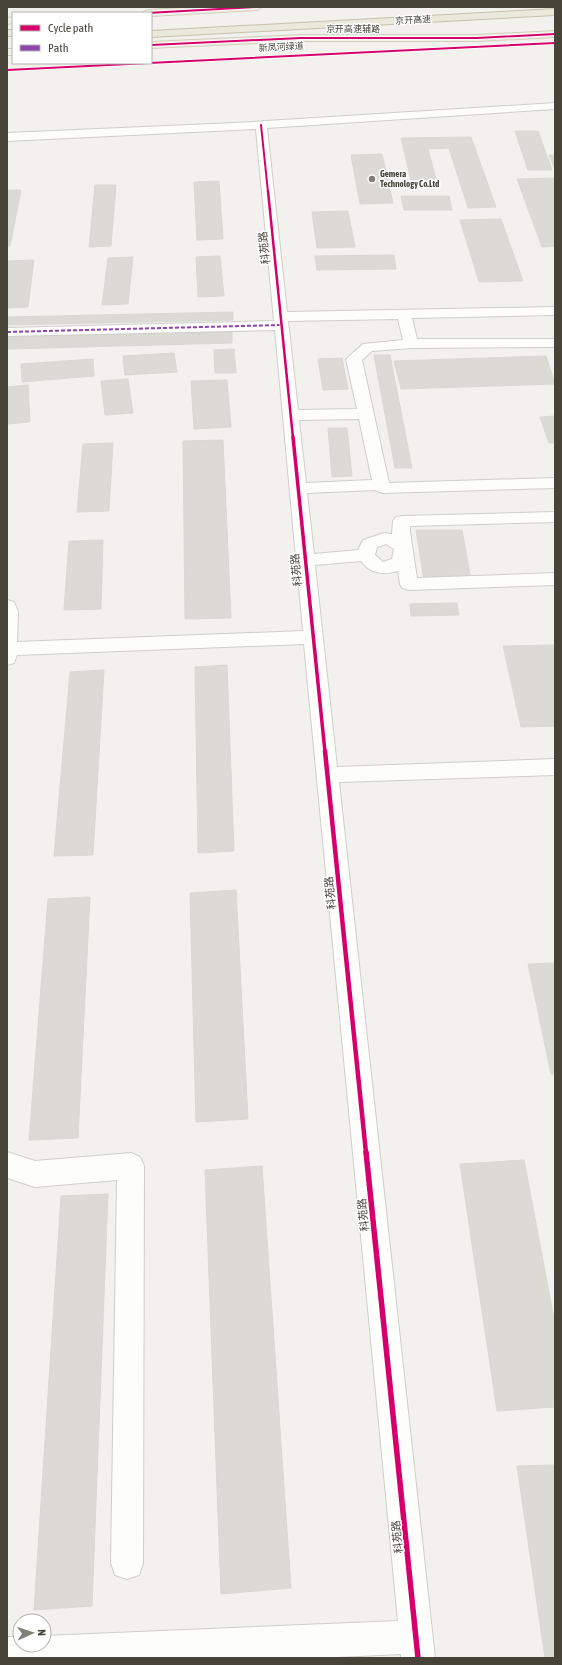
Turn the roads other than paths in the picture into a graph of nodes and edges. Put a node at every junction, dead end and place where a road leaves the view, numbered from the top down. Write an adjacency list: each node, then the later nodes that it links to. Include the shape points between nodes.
1 (257, 7): 4 (main road)
2 (481, 7): 6 (highway, 京开高速)
3 (555, 12): 6 (highway, 京开高速)
4 (152, 13)
5 (313, 15): 6 (highway)
6 (290, 22): 7 (highway, 京开高速); 8 (highway, via 478,30); 9 (highway, 京开高速)
7 (152, 25)
8 (555, 25)
9 (152, 34)
10 (555, 34): 11 (main road, 京开高速辅路, via 477,38 301,38)
11 (152, 45)
12 (555, 106): 13 (street)
13 (261, 125): 14 (street); 16 (street, 科苑路)
14 (7, 137)
15 (404, 314): 16 (street); 17 (street); 19 (street)
16 (280, 321): 18 (street); 21 (street, 科苑路)
17 (552, 326): 19 (street)
18 (7, 332)
19 (411, 344): 20 (street, via 368,347 354,359)
20 (366, 414): 21 (street); 23 (street)
21 (290, 415): 24 (street, 科苑路)
22 (555, 483): 23 (street, via 382,488)
23 (381, 485): 24 (street)
24 (297, 488): 28 (street, 科苑路)
25 (555, 517): 26 (street, via 402,521 400,532)
26 (403, 548): 27 (street, via 394,540 384,538 370,544); 27 (street, via 401,561 394,568 373,565); 29 (street, via 409,584)
27 (366, 555): 28 (street)
28 (304, 560): 31 (street, 科苑路)
29 (555, 579)
30 (7, 606): 32 (street)
31 (313, 637): 32 (street); 35 (street, 科苑路)
32 (7, 649): 33 (street)
33 (7, 658)
34 (555, 767): 35 (street)
35 (327, 775): 38 (street, 科苑路)
36 (7, 1165): 37 (street, via 34,1174 131,1166)
37 (127, 1564)
38 (417, 1647): 39 (street)
39 (7, 1654)

